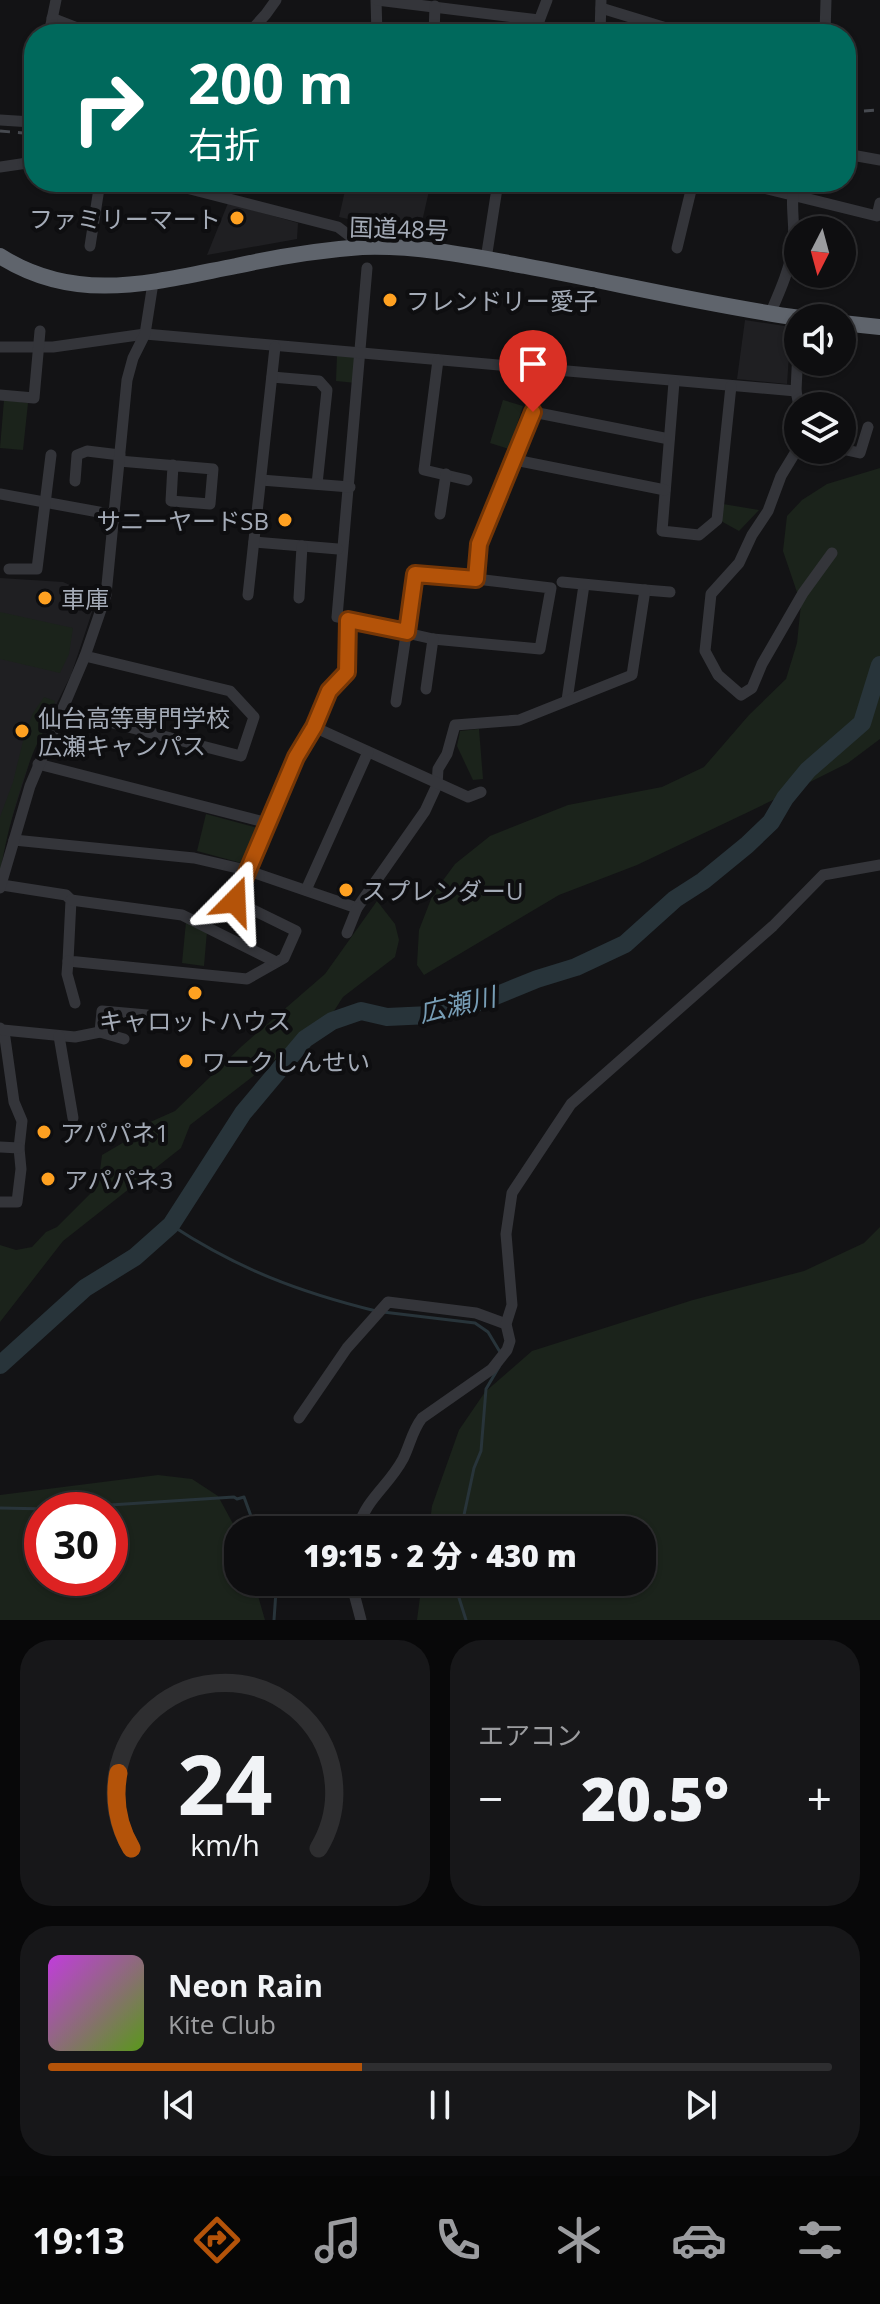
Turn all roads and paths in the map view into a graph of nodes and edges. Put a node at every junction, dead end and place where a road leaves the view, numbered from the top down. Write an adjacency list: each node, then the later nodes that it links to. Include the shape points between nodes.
1 (56, 0): 10 (street)
2 (276, 0): 14 (street)
3 (376, 0): 6 (street); 15 (street)
4 (547, 0): 11 (street)
5 (826, 0): 20 (street)
6 (402, 1): 8 (street)
7 (601, 4): 18 (street); 19 (street)
8 (435, 6): 9 (street); 16 (street)
9 (485, 6): 11 (street)
10 (52, 18): 12 (street); 13 (street)
11 (539, 20): 17 (street)
12 (51, 24)
13 (67, 24)
14 (257, 24)
15 (377, 24)
16 (434, 24)
17 (538, 24)
18 (600, 24)
19 (658, 24)
20 (825, 24)
21 (0, 120): 22 (street)
22 (24, 122)
23 (856, 156): 24 (street)
24 (880, 160)
25 (24, 163): 26 (street)
26 (0, 167)
27 (98, 192): 35 (street)
28 (204, 192): 36 (street, via 338,227)
29 (496, 192): 39 (street)
30 (691, 192): 37 (street)
31 (775, 192): 33 (street)
32 (793, 192): 33 (street)
33 (792, 197): 34 (street, via 877,216); 42 (street, via 793,247)
34 (880, 203)
35 (90, 246)
36 (365, 247): 39 (highway, 国道48号); 41 (highway, 国道48号, via 287,256)
37 (677, 248)
38 (0, 256): 41 (highway, 国道48号, via 25,270 75,284)
39 (486, 259): 42 (highway, 国道48号)
40 (367, 268): 51 (street)
41 (153, 283): 47 (street)
42 (770, 314): 43 (highway, 国道48号)
43 (784, 316)
44 (856, 324): 45 (highway)
45 (880, 327)
46 (40, 331): 49 (street)
47 (145, 334): 49 (street); 50 (street); 63 (street, via 128,377)
48 (0, 347): 49 (street)
49 (39, 347): 58 (street, via 34,398)
50 (275, 347): 51 (street); 54 (street)
51 (361, 353): 52 (street); 72 (street)
52 (438, 360): 55 (street); 67 (street, via 424,470)
53 (797, 376): 57 (street)
54 (272, 377): 68 (street); 71 (street, via 319,381 327,390)
55 (674, 382): 56 (street); 60 (street)
56 (731, 386): 57 (street); 73 (street, via 717,520 699,535 662,531)
57 (796, 391)
58 (0, 395)
59 (868, 427): 61 (street)
60 (669, 439): 64 (street, via 533,412); 73 (street)
61 (856, 452)
62 (51, 455): 75 (street)
63 (119, 458): 66 (street); 70 (street, via 87,451 77,455); 77 (street)
64 (515, 460): 73 (street); 83 (street, via 479,544)
65 (788, 464): 81 (street, via 739,563 711,594 705,651 718,675 741,695 752,688 803,593)
66 (173, 465): 66 (street, via 213,469 210,504 171,501)
67 (446, 474): 69 (street); 76 (street)
68 (261, 480): 71 (street); 78 (street)
69 (467, 480)
70 (75, 481)
71 (317, 484): 72 (street)
72 (350, 487): 90 (street, via 337,617)
73 (665, 490)
74 (0, 494): 75 (street)
75 (46, 503): 77 (street); 82 (street, via 37,569)
76 (440, 514)
77 (115, 515): 93 (street, via 106,595)
78 (254, 542): 79 (street); 88 (street)
79 (302, 546): 80 (street); 89 (street)
80 (338, 549)
81 (832, 553)
82 (9, 569)
83 (476, 579): 91 (street, via 415,574); 92 (street, via 551,588 540,649)
84 (562, 582): 85 (street)
85 (584, 585): 86 (street); 95 (street)
86 (645, 590): 87 (street); 95 (street, via 632,675)
87 (670, 592)
88 (248, 595)
89 (299, 598)
90 (348, 620): 91 (street); 98 (street, via 347,672 329,691)
91 (407, 632): 92 (street); 96 (street)
92 (433, 639): 94 (street)
93 (85, 656): 97 (street); 97 (street, via 230,691 254,717 241,756)
94 (426, 689)
95 (567, 700): 101 (street, via 519,720 455,725)
96 (396, 702)
97 (62, 710): 100 (street)
98 (314, 727): 99 (street); 103 (street)
99 (368, 752): 101 (street); 108 (street)
100 (38, 764): 103 (street); 104 (street)
101 (437, 785): 102 (street, via 468,797); 110 (street, via 414,828)
102 (481, 792)
103 (268, 823): 106 (street)
104 (14, 840): 106 (street, via 194,858); 107 (street)
105 (880, 865): 124 (street, via 823,875 773,926 571,1104 512,1193 506,1234 512,1305)
106 (246, 870): 108 (street); 113 (street, via 235,901 296,931 284,958)
107 (1, 886): 109 (street)
108 (306, 890): 110 (street)
109 (71, 900): 112 (street); 113 (street, via 182,915)
110 (357, 908): 111 (street)
111 (347, 933)
112 (68, 961): 113 (street, via 247,979); 114 (street)
113 (276, 962)
114 (75, 1003)
115 (147, 1015): 116 (street, via 102,1011)
116 (100, 1032): 118 (street); 119 (street)
117 (2, 1034): 118 (street); 122 (street, via 22,1121)
118 (59, 1036): 120 (street)
119 (124, 1039)
120 (73, 1118)
121 (0, 1147): 122 (street)
122 (19, 1148): 123 (street, via 17,1202)
123 (0, 1202)
124 (506, 1324): 125 (street, via 476,1313 388,1302 347,1348); 126 (street, via 510,1341 503,1356 422,1418 402,1462)
125 (299, 1418)
126 (362, 1516)
127 (355, 1596): 128 (street)
128 (361, 1620)

